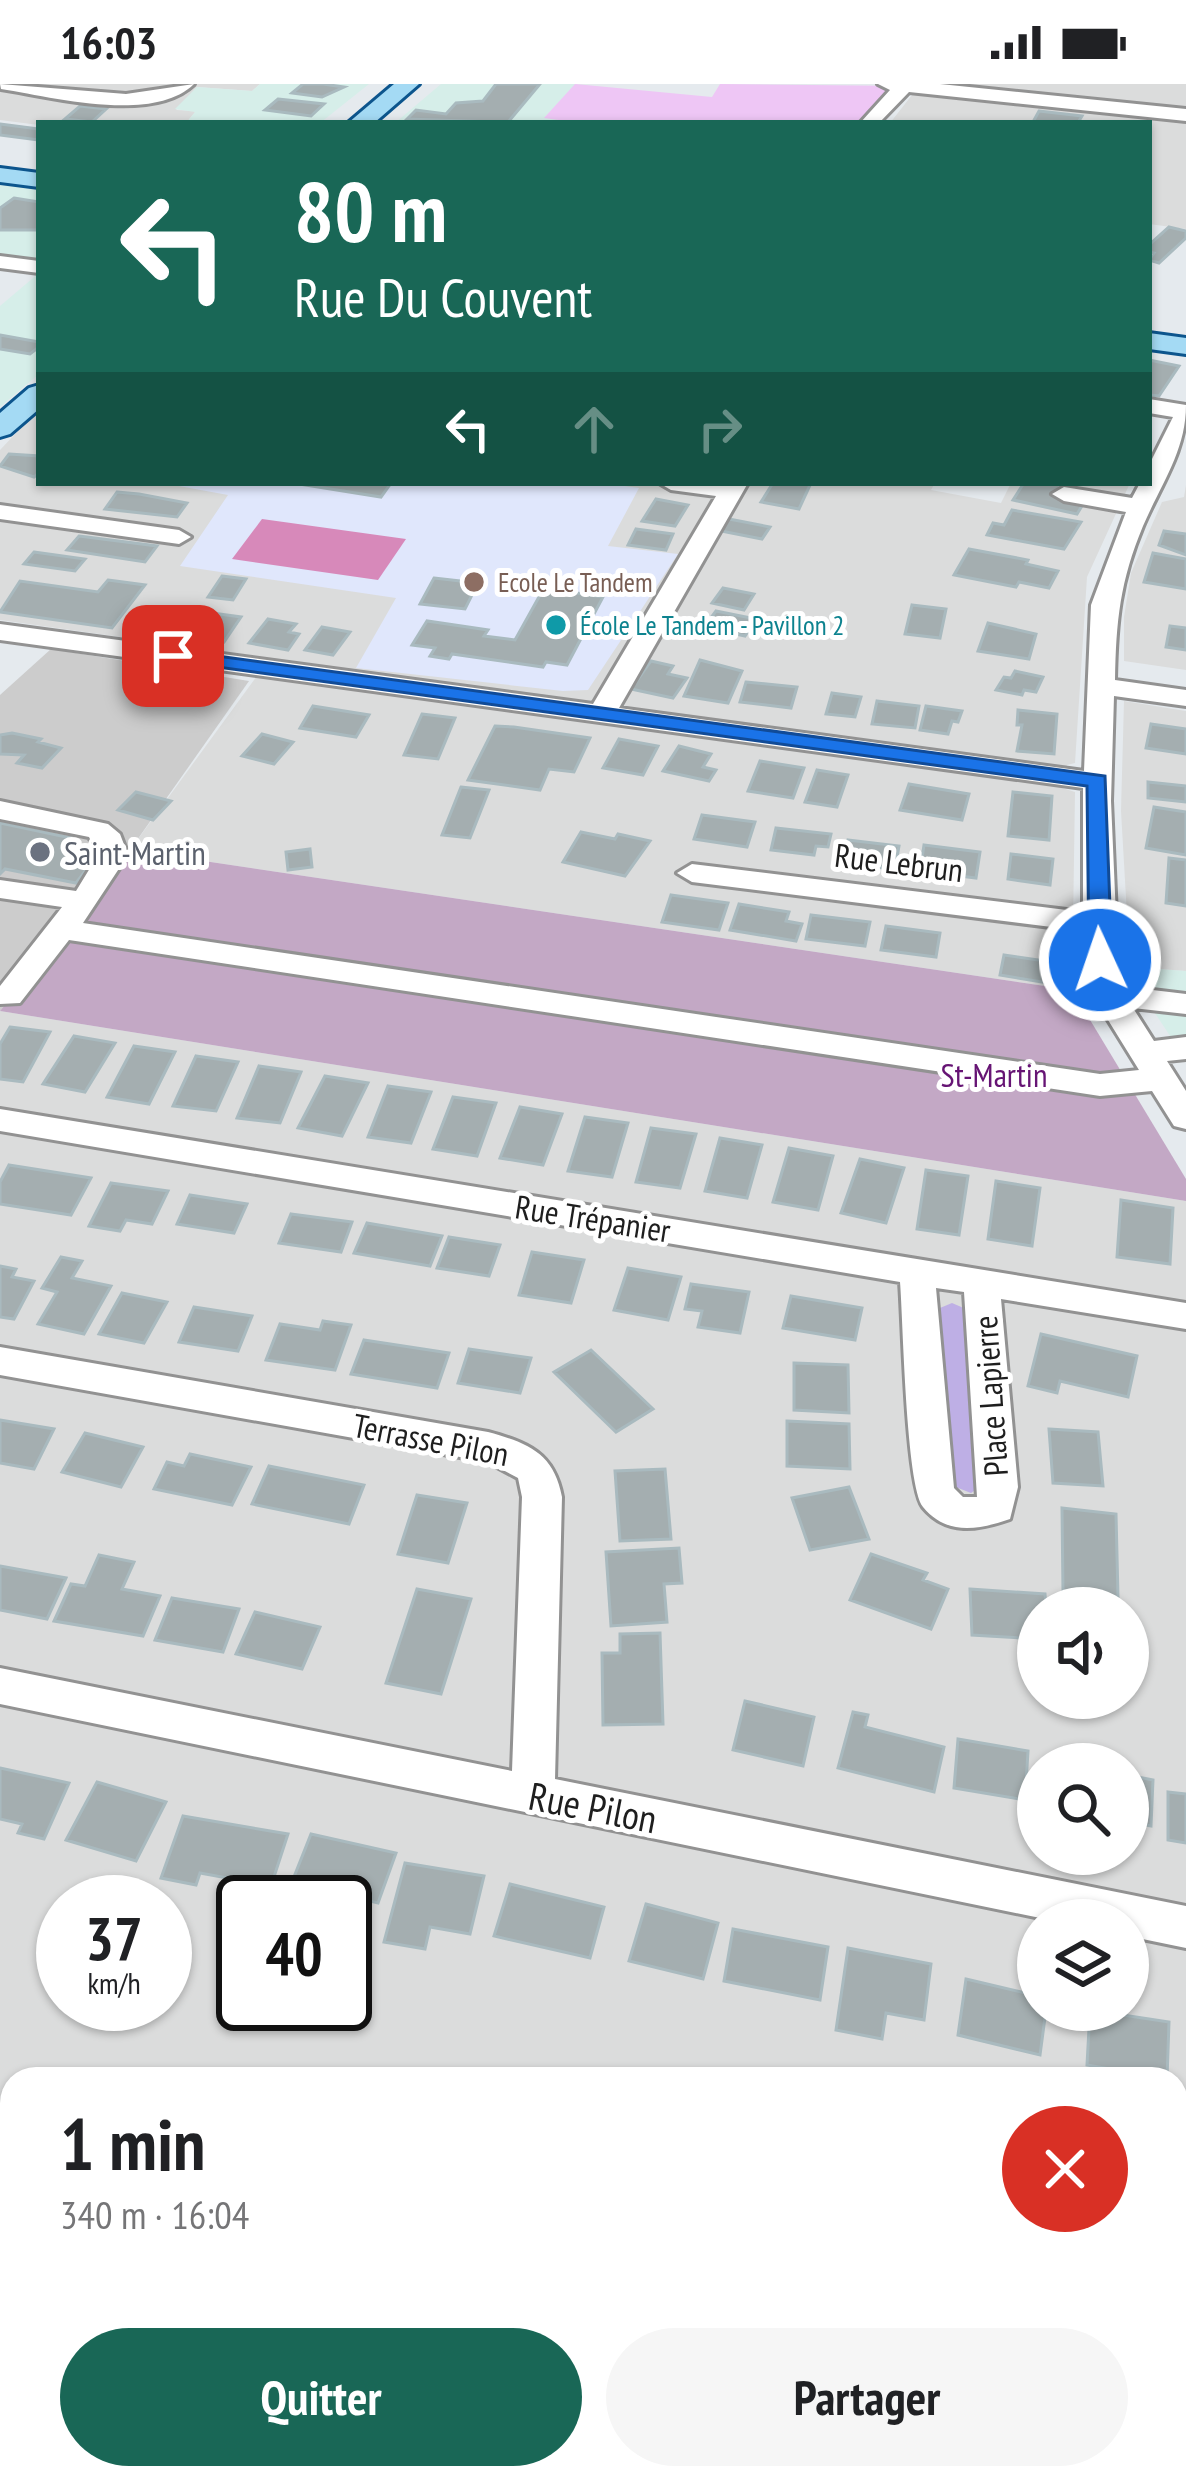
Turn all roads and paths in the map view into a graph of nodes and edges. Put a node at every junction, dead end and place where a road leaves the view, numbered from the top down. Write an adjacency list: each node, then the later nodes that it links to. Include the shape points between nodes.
1 (1, 84): 2 (street, via 142,101)
2 (185, 84)
3 (408, 84): 8 (main road)
4 (1129, 84): 7 (street)
5 (896, 85): 7 (street); 9 (street)
6 (1186, 115): 7 (street)
7 (1120, 116)
8 (366, 120)
9 (871, 120)
10 (0, 158): 11 (main road)
11 (36, 163)
12 (0, 175): 13 (main road)
13 (36, 179)
14 (0, 262): 15 (street)
15 (36, 267)
16 (1152, 341): 17 (main road)
17 (1186, 346)
18 (36, 399): 20 (main road)
19 (1174, 422): 21 (street)
20 (0, 428)
21 (1152, 475)
22 (1152, 485): 26 (street)
23 (1139, 486): 27 (street)
24 (1148, 486): 31 (street, via 1104,604)
25 (734, 487): 34 (street)
26 (1179, 488)
27 (1064, 494)
28 (0, 512): 29 (street)
29 (179, 538)
30 (0, 632): 34 (street)
31 (1101, 678): 32 (street); 33 (street); 35 (street)
32 (1186, 683)
33 (1186, 698)
34 (602, 713): 35 (street)
35 (1097, 781): 40 (street)
36 (0, 810): 39 (street, via 105,834 109,866)
37 (692, 873): 40 (street, Rue Lebrun)
38 (0, 889): 39 (street)
39 (82, 901): 41 (street)
40 (1098, 923): 42 (street)
41 (61, 929): 44 (street); 46 (street, via 1078,1082 1124,1085)
42 (1104, 985): 43 (street); 46 (street)
43 (1183, 994)
44 (9, 996)
45 (1186, 1048): 46 (street)
46 (1152, 1066): 47 (street)
47 (1186, 1118)
48 (0, 1120): 49 (street, Rue Trépanier)
49 (917, 1272): 50 (street, Rue Trépanier); 50 (street, Place Lapierre, via 935,1494 954,1512 996,1508 999,1487)
50 (981, 1281): 51 (street, Rue Trépanier)
51 (1186, 1316)
52 (0, 1361): 54 (street, Terrasse Pilon, via 528,1460 540,1474 542,1497)
53 (0, 1686): 54 (street, Rue Pilon)
54 (533, 1795): 55 (street, Rue Pilon)
55 (1186, 1927)

